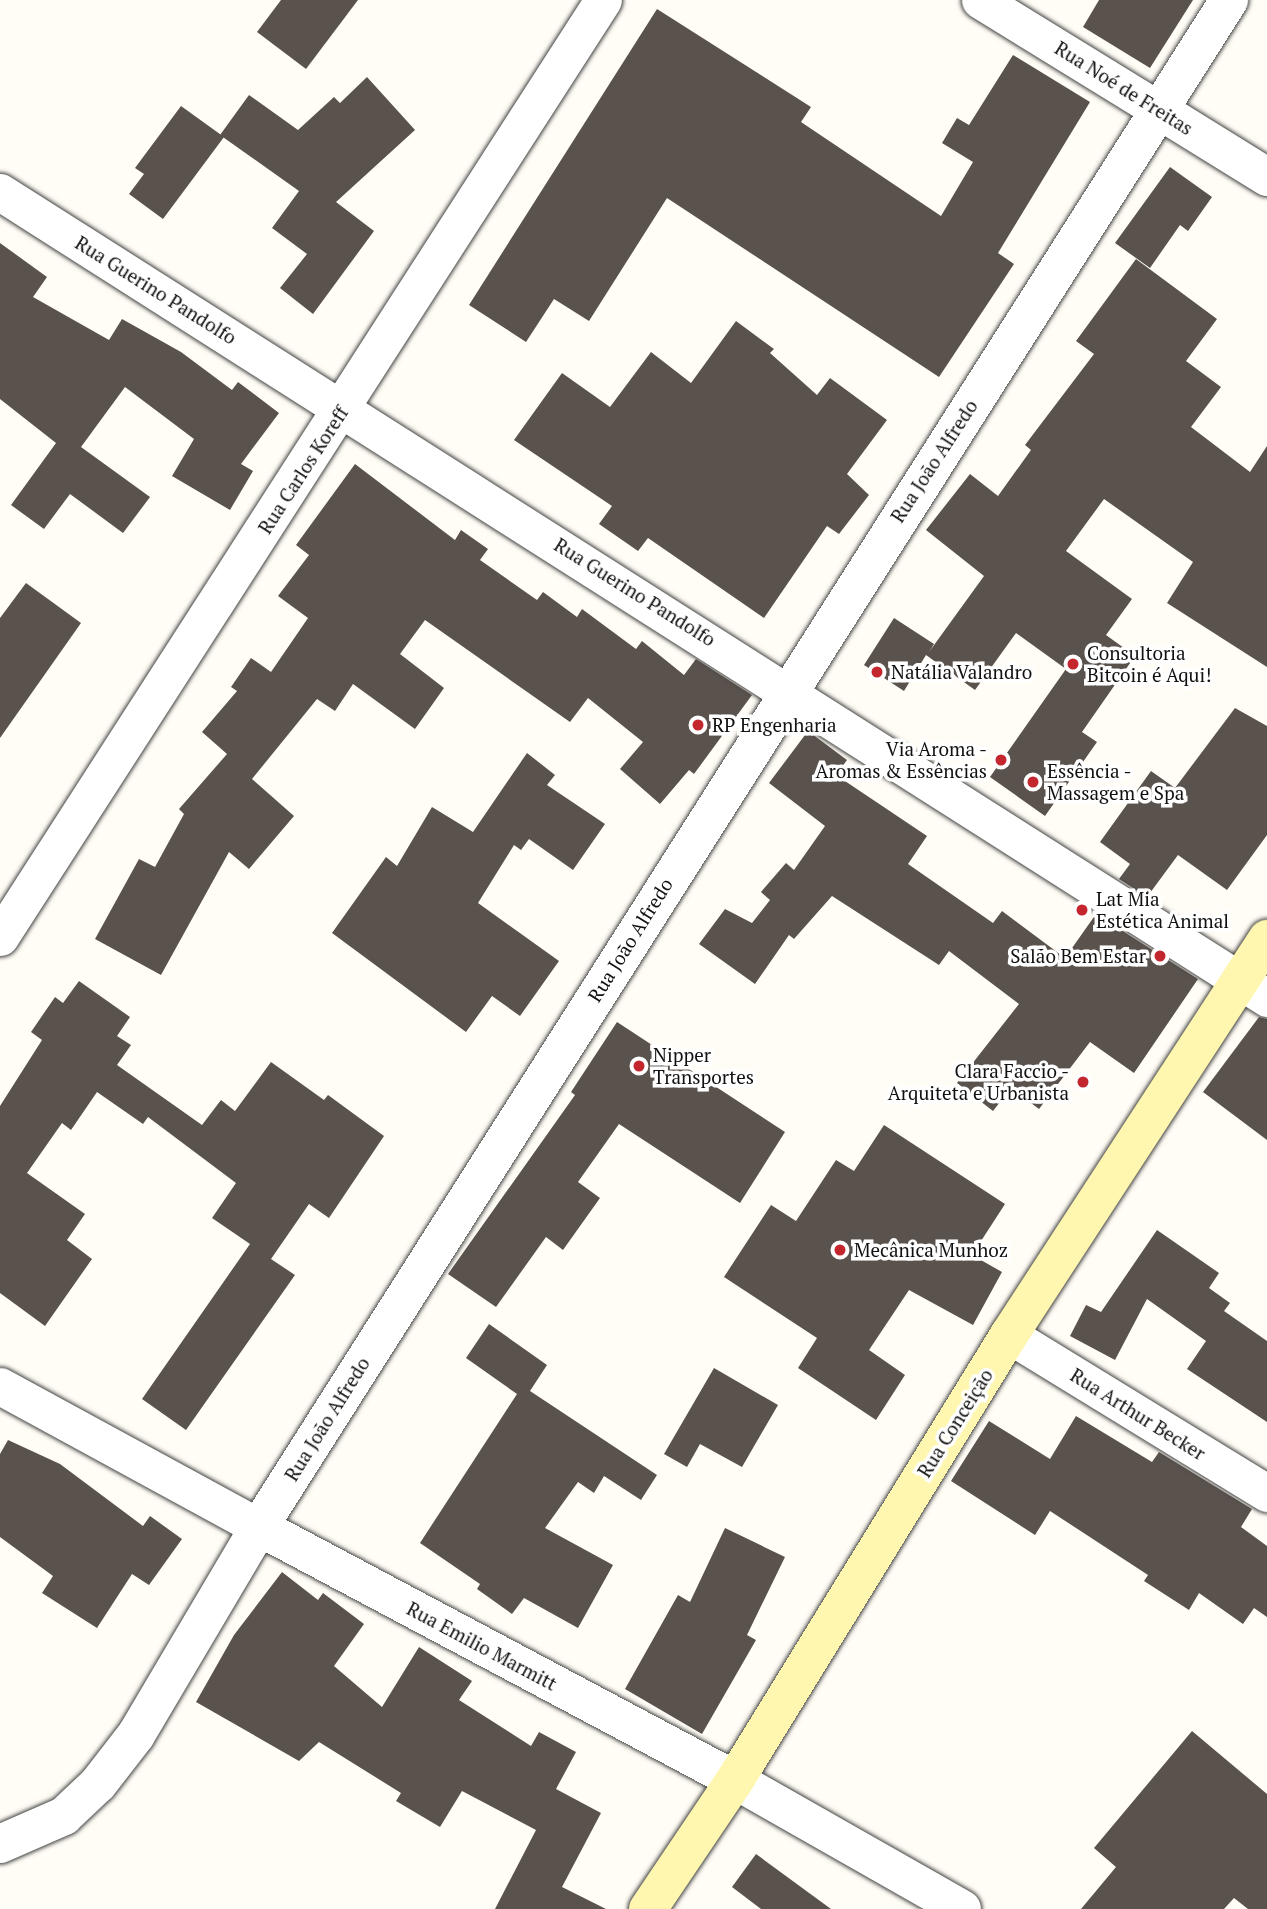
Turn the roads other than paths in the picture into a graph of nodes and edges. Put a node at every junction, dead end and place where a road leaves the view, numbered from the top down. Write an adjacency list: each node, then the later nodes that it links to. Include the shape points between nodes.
1 (603, 0): 7 (street, Rua Carlos Koreff)
2 (980, 0): 4 (street, Rua Noé de Freitas)
3 (1229, 0): 4 (street, Rua João Alfredo)
4 (1159, 110): 5 (street, Rua Noé de Freitas); 8 (street, Rua João Alfredo)
5 (1267, 177)
6 (0, 192): 7 (street, Rua Guerino Pandolfo)
7 (344, 408): 8 (street, Rua Guerino Pandolfo); 9 (street, Rua Carlos Koreff)
8 (788, 689): 11 (street, Rua Guerino Pandolfo); 15 (street, Rua João Alfredo)
9 (0, 937)
10 (1267, 939): 11 (main road, Rua Conceição)
11 (1254, 989): 12 (main road, Rua Conceição)
12 (1009, 1335): 14 (street, Rua Arthur Becker); 16 (main road, Rua Conceição)
13 (0, 1386): 15 (street, Rua Emilio Marmitt)
14 (1267, 1493)
15 (259, 1527): 16 (street, Rua Emilio Marmitt); 17 (street, Rua João Alfredo, via 136,1735 98,1784 64,1816)
16 (735, 1780): 18 (main road, Rua Conceição); 19 (street, Rua Emilio Marmitt)
17 (0, 1844)
18 (648, 1909)
19 (962, 1909)

